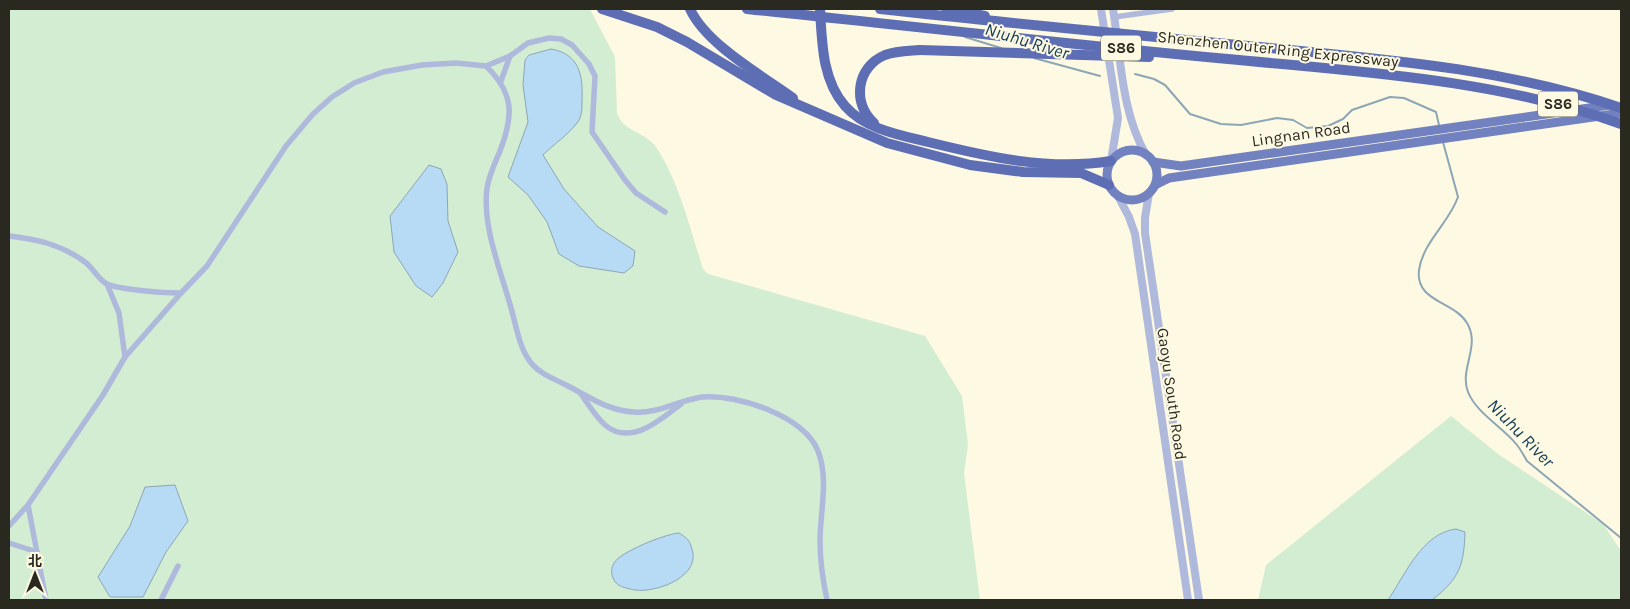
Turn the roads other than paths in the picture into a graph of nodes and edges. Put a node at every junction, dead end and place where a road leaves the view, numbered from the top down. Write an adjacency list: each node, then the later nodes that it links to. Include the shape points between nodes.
1 (602, 9): 17 (highway, via 644,22 687,42 758,86)
2 (690, 9): 17 (highway, via 717,42)
3 (748, 9): 12 (highway, Shenzhen Outer Ring Expressway / S86, bridge)
4 (820, 9): 20 (highway, via 823,53 831,84 844,106 863,121)
5 (880, 9): 10 (highway, Shenzhen Outer Ring Expressway / S86, bridge)
6 (946, 9): 10 (highway, bridge)
7 (1101, 9): 24 (street, via 1118,118)
8 (1172, 9): 9 (street)
9 (1114, 13): 23 (street, via 1129,117 1136,138)
10 (1032, 25): 16 (highway, Shenzhen Outer Ring Expressway / S86, bridge, via 1496,74)
11 (510, 56): 13 (street); 14 (street); 28 (street, via 528,43 549,38 561,39 582,54 595,76 592,132 636,193)
12 (1228, 59): 19 (highway, Shenzhen Outer Ring Expressway / S86, bridge, via 1364,71 1494,89 1565,105); 20 (highway, bridge, via 920,50 884,55 865,73 859,89 866,116)
13 (486, 66): 14 (street); 31 (street, via 456,63 382,72 354,83 332,97 286,146 207,266)
14 (501, 81): 33 (street, via 510,111 487,188 492,237 528,360)
15 (1621, 104): 21 (main road)
16 (1621, 108)
17 (810, 110): 25 (highway, via 887,143 953,161 994,169 1082,173)
18 (1621, 112): 21 (main road)
19 (1621, 124)
20 (881, 129): 24 (highway, via 1009,160 1068,164)
21 (1454, 132): 22 (main road, Lingnan Road)
22 (1425, 137): 23 (main road, Lingnan Road, via 1181,166); 26 (main road, Lingnan Road, via 1169,178)
23 (1149, 158): 24 (main road, via 1137,151 1127,151); 26 (main road, via 1157,176)
24 (1111, 161): 25 (main road, via 1107,170)
25 (1108, 185): 27 (main road)
26 (1152, 189): 27 (main road, via 1136,200); 44 (street, Gaoyu South Road, via 1145,232)
27 (1118, 196): 43 (street, Gaoyu South Road, via 1135,234)
28 (665, 212)
29 (9, 236): 30 (street, via 32,238 61,248 86,263)
30 (107, 284): 31 (street, via 161,293); 32 (street, via 119,313)
31 (181, 292): 32 (street)
32 (125, 357): 35 (street, via 103,395)
33 (578, 391): 34 (street, via 610,407 633,412 657,411); 34 (street, via 605,424 627,433 650,427)
34 (687, 400): 42 (street, via 718,397 749,404 793,422 814,442 823,470 820,551)
35 (28, 504): 36 (street); 38 (street)
36 (9, 526)
37 (9, 544): 38 (street)
38 (36, 552): 40 (street)
39 (178, 566): 41 (street)
40 (46, 600)
41 (160, 600)
42 (827, 600)
43 (1188, 600)
44 (1199, 600)

